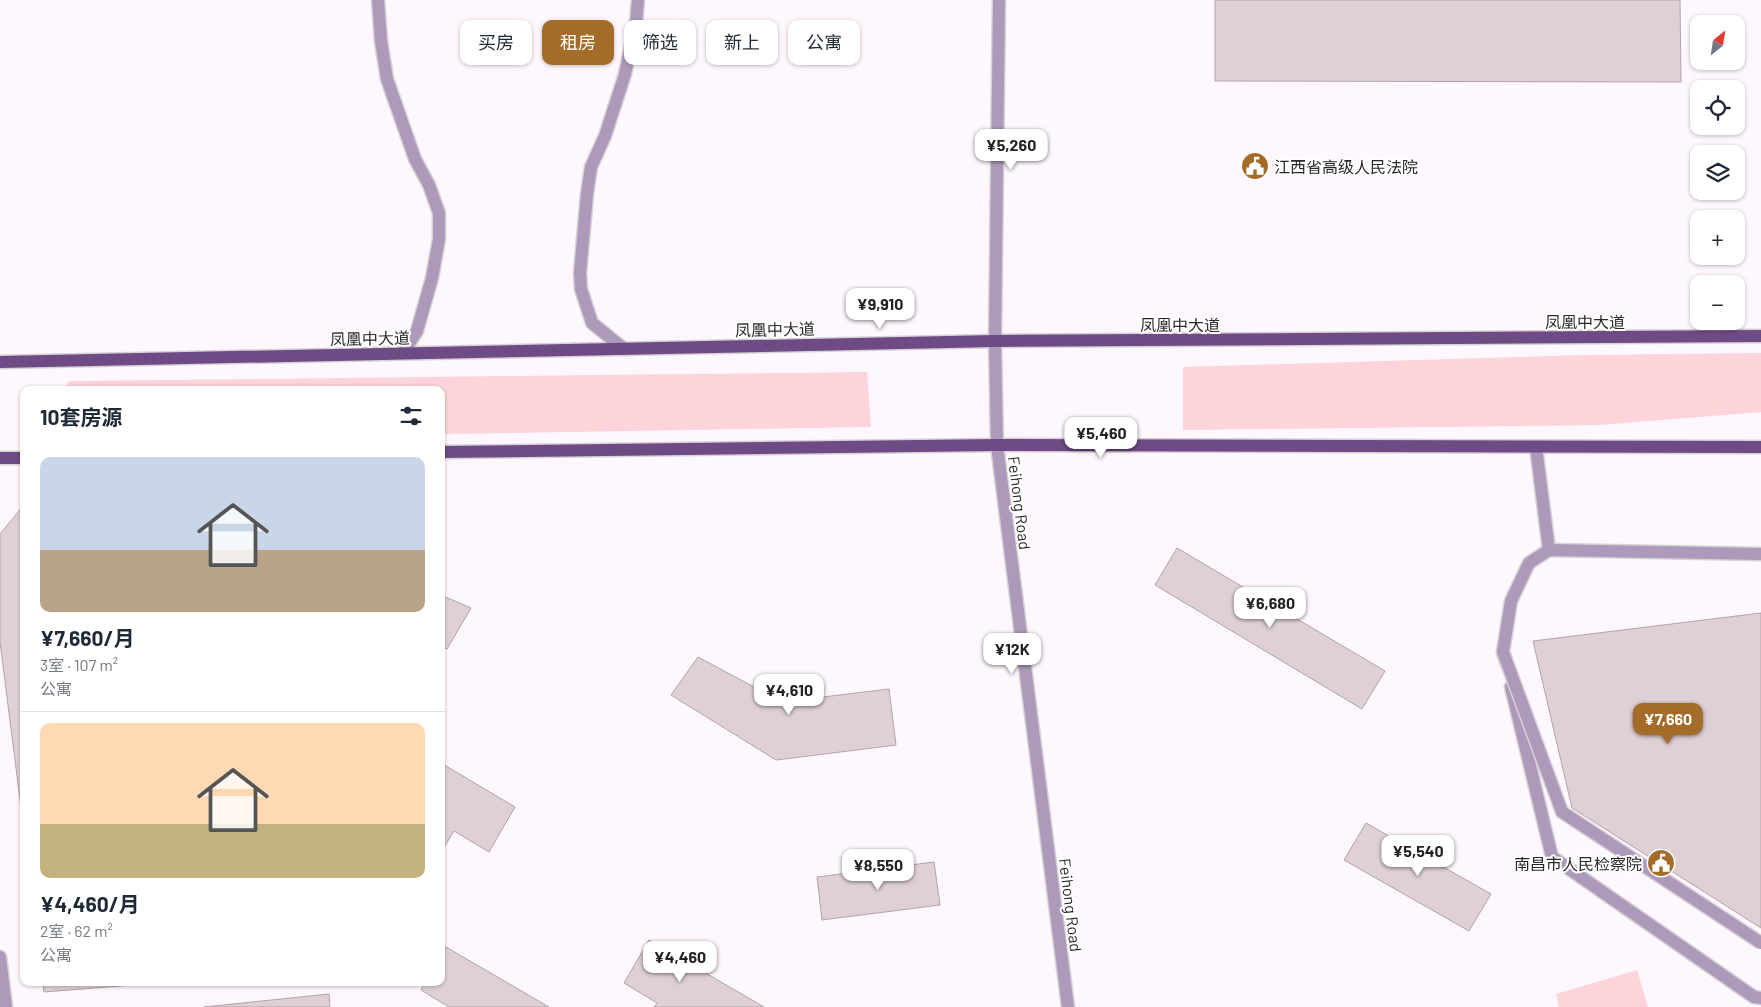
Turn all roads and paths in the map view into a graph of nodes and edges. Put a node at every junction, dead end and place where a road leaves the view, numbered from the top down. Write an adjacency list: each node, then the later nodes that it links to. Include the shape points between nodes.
1 (378, 0): 7 (street, via 387,79 414,159 439,213 439,239 432,278 417,331)
2 (638, 0): 6 (street, via 625,74 605,136 591,167 580,273 580,289 592,323)
3 (999, 0): 5 (street, Feihong Road)
4 (1761, 336): 5 (main road, 凤凰中大道)
5 (996, 341): 6 (main road, 凤凰中大道); 9 (street, Feihong Road)
6 (624, 349): 7 (main road, 凤凰中大道)
7 (403, 353): 8 (main road, 凤凰中大道)
8 (0, 362)
9 (997, 445): 10 (main road); 12 (main road); 22 (street, Feihong Road)
10 (1536, 447): 11 (main road); 15 (street)
11 (1761, 447)
12 (445, 452)
13 (0, 458): 14 (main road)
14 (20, 458)
15 (1549, 550): 16 (street); 17 (street, via 1529,563 1511,601)
16 (1761, 554)
17 (1503, 652): 18 (street, bridge, via 1562,812); 20 (street, via 1552,858 1754,997)
18 (1761, 943)
19 (0, 957): 21 (street)
20 (1761, 998)
21 (6, 1007)
22 (1068, 1007)

